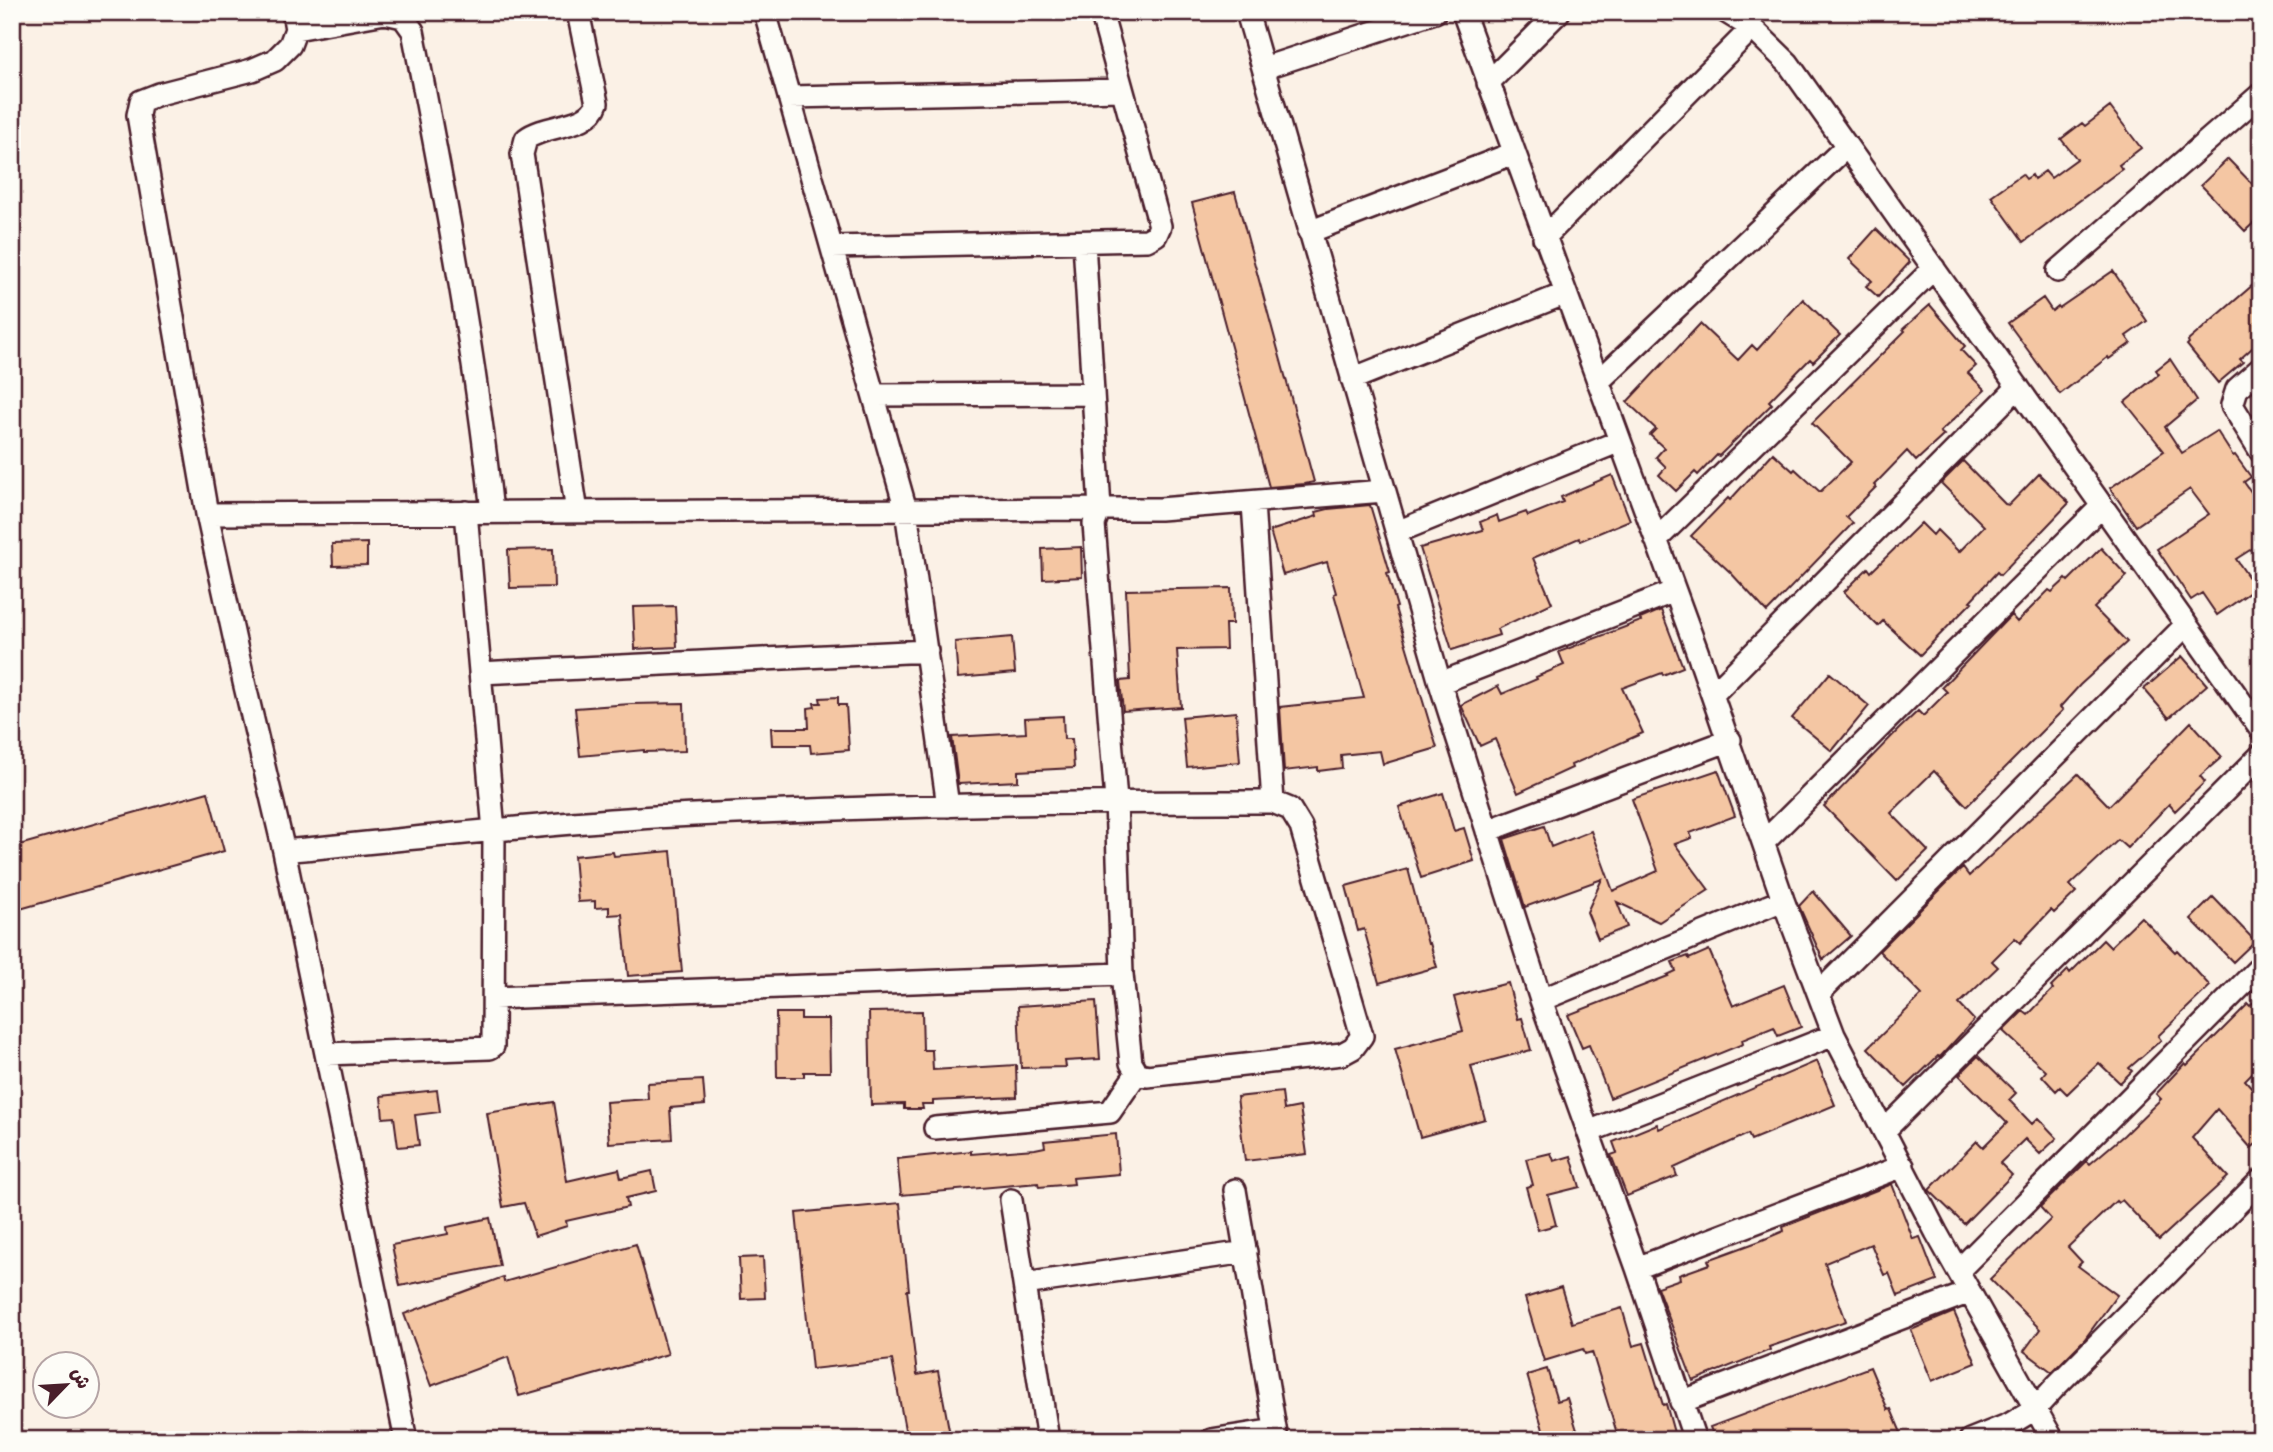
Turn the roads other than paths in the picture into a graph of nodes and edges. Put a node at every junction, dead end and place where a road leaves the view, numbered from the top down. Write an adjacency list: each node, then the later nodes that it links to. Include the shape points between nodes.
1 (578, 12): 39 (street, via 597,103 594,112 584,119 536,131 526,139 522,154)
2 (765, 12): 15 (street)
3 (1101, 12): 13 (street)
4 (1247, 12): 11 (street)
5 (1435, 12): 11 (street)
6 (1463, 12): 12 (street)
7 (1559, 12): 12 (street)
8 (1726, 12): 10 (street)
9 (294, 20): 38 (street, via 385,13 403,17 413,31 450,223); 41 (street, via 290,44 275,60 141,101 138,115)
10 (1752, 28): 16 (street, via 1788,63); 19 (street)
11 (1264, 68): 18 (street)
12 (1489, 83): 17 (street)
13 (1122, 90): 15 (street); 20 (street, via 1160,226 1156,236 1147,240)
14 (2261, 94): 23 (street)
15 (789, 97): 21 (street)
16 (1847, 146): 22 (street); 27 (street)
17 (1514, 153): 18 (street); 19 (street)
18 (1309, 232): 26 (street)
19 (1544, 238): 24 (street)
20 (1084, 242): 21 (street); 29 (street)
21 (832, 247): 30 (street)
22 (1934, 268): 28 (street); 43 (street)
23 (2058, 271)
24 (1564, 294): 26 (street); 27 (street)
25 (2261, 368): 32 (street, via 2237,389 2232,405)
26 (1352, 379): 33 (street)
27 (1598, 382): 31 (street)
28 (2018, 387): 35 (street); 49 (street)
29 (1093, 394): 30 (street); 36 (street)
30 (874, 395): 37 (street)
31 (1620, 441): 42 (street); 43 (street)
32 (2261, 452)
33 (1384, 491): 34 (street); 42 (street)
34 (1253, 503): 36 (street); 54 (street)
35 (2102, 506): 45 (street); 58 (street)
36 (1100, 509): 37 (street); 53 (street, via 1094,524)
37 (906, 510): 39 (street); 46 (street)
38 (492, 512): 39 (street); 40 (street)
39 (577, 512)
40 (466, 513): 41 (street); 47 (street)
41 (208, 514): 59 (street)
42 (1397, 532): 48 (street)
43 (1656, 540): 44 (street)
44 (1675, 591): 48 (street); 49 (street)
45 (2186, 625): 50 (street); 63 (street)
46 (927, 651): 47 (street); 55 (street)
47 (480, 673): 56 (street)
48 (1440, 683): 57 (street)
49 (1713, 694): 51 (street)
50 (2261, 730)
51 (1730, 740): 57 (street); 58 (street)
52 (2261, 755): 70 (street)
53 (1116, 801): 54 (street); 55 (street); 62 (street)
54 (1273, 802): 68 (street, via 1290,809 1301,827 1362,1036 1342,1054 1147,1076)
55 (948, 806): 56 (street, via 672,817)
56 (494, 831): 59 (street); 64 (street)
57 (1487, 831): 65 (street)
58 (1764, 842): 60 (street)
59 (284, 852): 67 (street)
60 (1783, 900): 63 (street); 65 (street)
61 (2261, 966): 78 (street)
62 (1122, 974): 64 (street); 68 (street, via 1131,1063)
63 (1819, 993): 66 (street)
64 (494, 998): 67 (street, via 490,1048)
65 (1541, 1000): 71 (street)
66 (1834, 1035): 70 (street); 71 (street)
67 (326, 1054): 84 (street)
68 (1137, 1073): 69 (street, via 1110,1112)
69 (935, 1128)
70 (1884, 1130): 72 (street)
71 (1588, 1132): 77 (street)
72 (1903, 1166): 77 (street); 78 (street)
73 (2261, 1180): 82 (street)
74 (1235, 1190): 76 (street)
75 (1011, 1200): 79 (street)
76 (1246, 1252): 79 (street); 83 (street)
77 (1637, 1268): 81 (street)
78 (1958, 1271): 80 (street)
79 (1024, 1284): 85 (street)
80 (1970, 1292): 81 (street); 82 (street)
81 (1681, 1402): 87 (street)
82 (2035, 1409): 88 (street); 89 (street)
83 (1276, 1435): 86 (street)
84 (406, 1440)
85 (1048, 1440)
86 (1211, 1440)
87 (1695, 1440)
88 (1970, 1440)
89 (2053, 1440)

